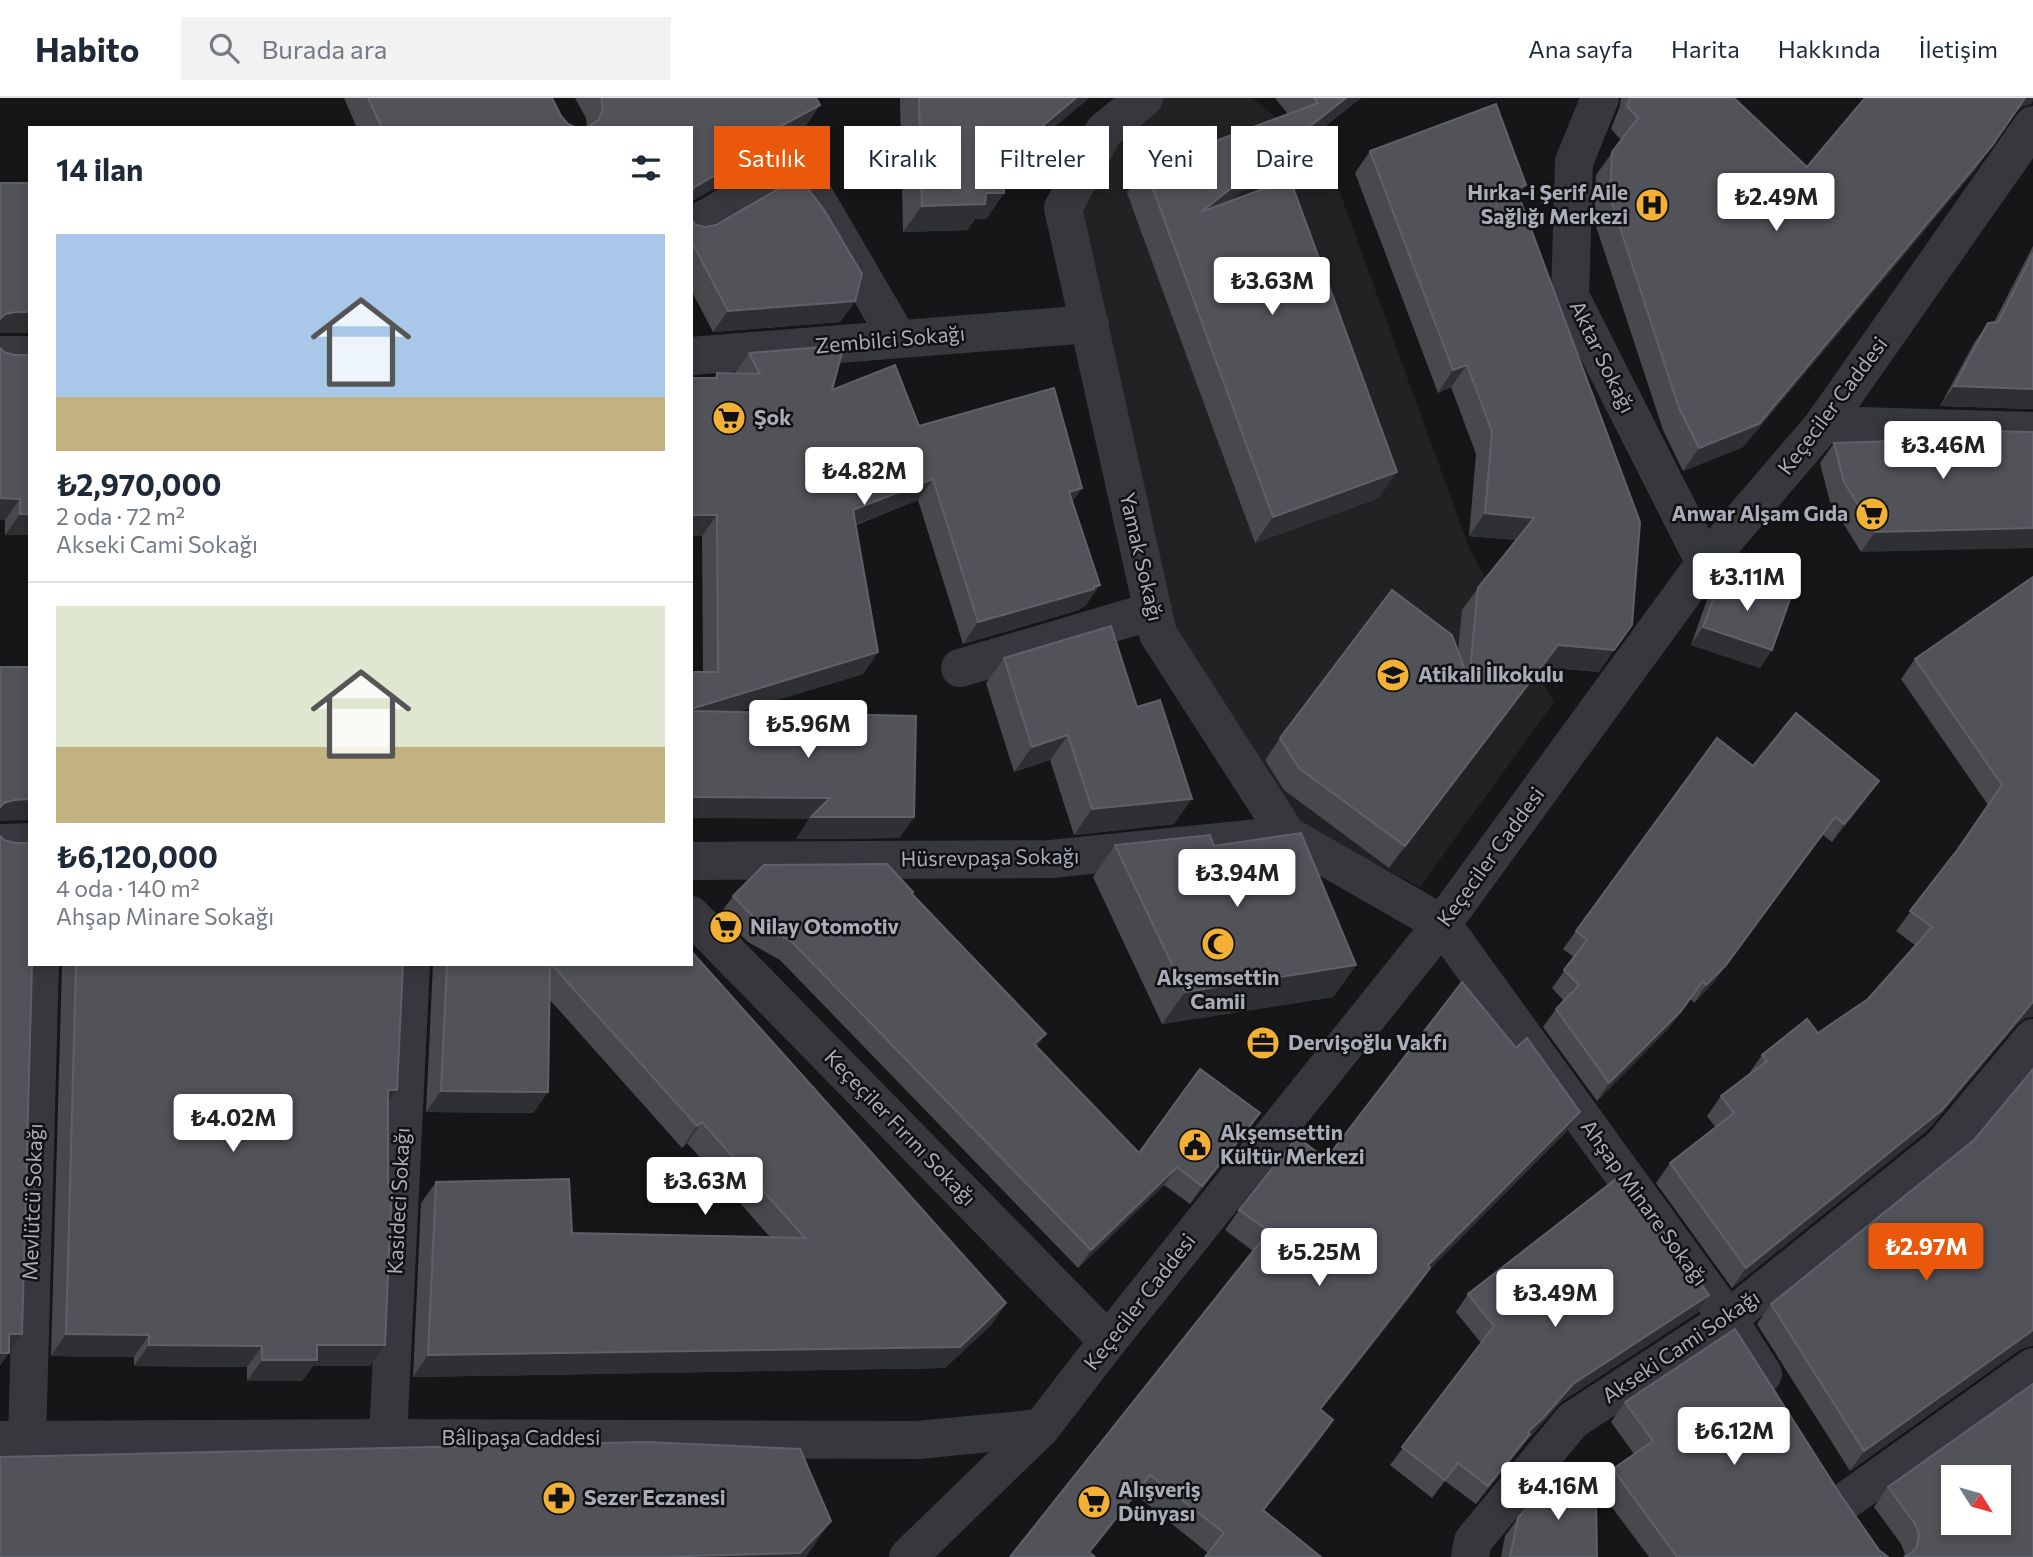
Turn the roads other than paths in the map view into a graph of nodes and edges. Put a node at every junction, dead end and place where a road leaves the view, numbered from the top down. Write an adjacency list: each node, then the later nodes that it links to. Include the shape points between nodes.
1 (1144, 98): 5 (street, Yamak Sokağı, via 1104,131 1063,208)
2 (1600, 98): 12 (street, Aktar Sokağı, via 1574,162 1570,296)
3 (2033, 125): 10 (street, Keçeciler Caddesi)
4 (693, 226): 6 (street, via 797,166)
5 (1090, 324): 6 (street, Zembilci Sokağı); 13 (street, Yamak Sokağı)
6 (898, 339): 9 (street, Zembilci Sokağı)
7 (0, 355): 8 (street)
8 (28, 355)
9 (693, 356)
10 (1823, 425): 11 (street); 12 (street, Keçeciler Caddesi)
11 (2033, 431)
12 (1705, 563): 20 (street, Keçeciler Caddesi)
13 (1153, 611): 14 (street); 15 (street, Yamak Sokağı, via 1158,634)
14 (960, 668)
15 (1287, 835): 18 (street, Hüsrevpaşa Sokağı, via 1051,859); 20 (street, Yamak Sokağı)
16 (0, 842): 17 (street)
17 (28, 842)
18 (693, 861)
19 (693, 917): 25 (street, Keçeçiler Fırını Sokağı)
20 (1442, 924): 24 (street, Ahşap Minare Sokağı); 25 (street, Keçeciler Caddesi)
21 (40, 966): 30 (street, Mevlütcü Sokağı)
22 (411, 966): 29 (street, Kasideci Sokağı)
23 (2033, 1038): 24 (street, Akseki Cami Sokağı, via 1943,1146)
24 (1728, 1320): 27 (street, Ahşap Minare Sokağı); 33 (street, Akseki Cami Sokağı, via 1573,1420 1473,1541)
25 (1108, 1341): 28 (street, Keçeciler Caddesi)
26 (2033, 1367): 31 (street, via 1836,1490)
27 (1784, 1408)
28 (1041, 1428): 29 (street, Bâlipaşa Caddesi, via 918,1440); 32 (street, Keçeciler Caddesi)
29 (388, 1438): 30 (street, Bâlipaşa Caddesi)
30 (13, 1441)
31 (1867, 1535)
32 (908, 1557)
33 (1471, 1557)

